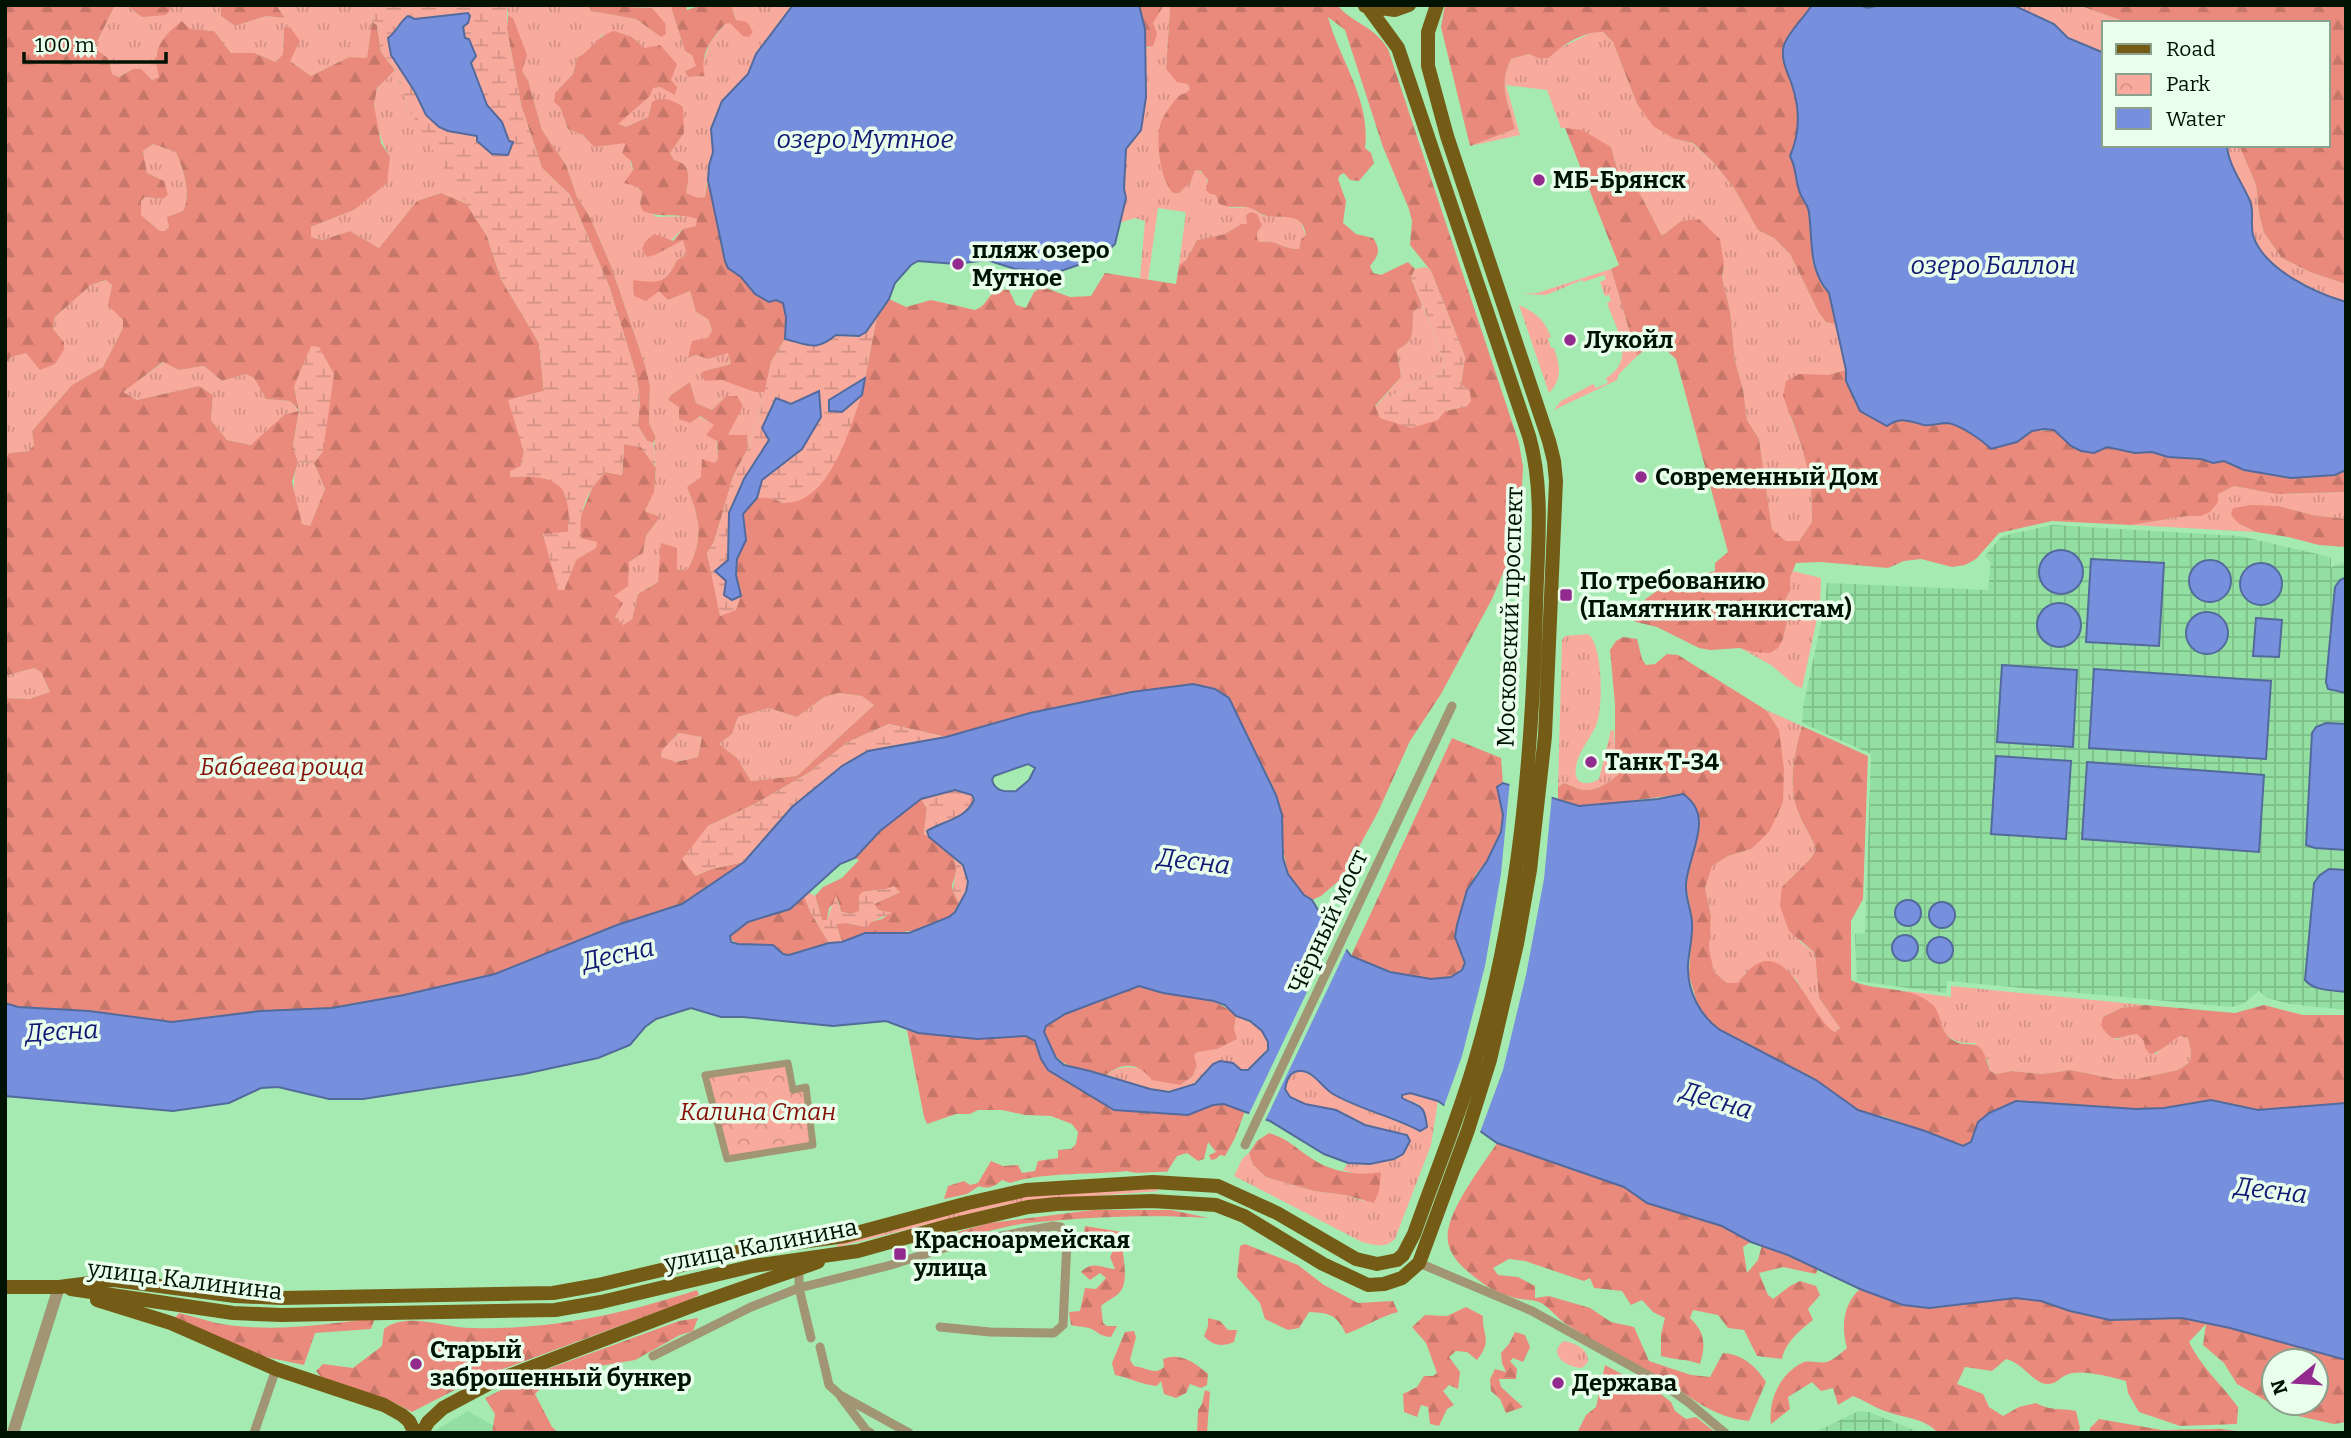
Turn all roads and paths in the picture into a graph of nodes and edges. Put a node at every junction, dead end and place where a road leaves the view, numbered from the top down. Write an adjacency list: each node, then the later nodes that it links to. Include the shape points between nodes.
1 (1409, 5): 3 (main road, via 1395,10)
2 (1437, 5): 5 (main road, Московский проспект, via 1428,32 1428,65 1556,470)
3 (1366, 6): 5 (main road, Московский проспект, via 1398,48 1534,452 1539,508)
4 (1452, 706): 6 (street, Чёрный мост)
5 (1538, 736): 8 (main road, Московский проспект, via 1517,869 1477,1056); 10 (main road, Московский проспект, via 1530,870 1517,944 1468,1130)
6 (1246, 1142)
7 (727, 1159): 7 (street, via 813,1145 806,1087 793,1090 788,1063 705,1075)
8 (1411, 1239): 13 (main road, улица Калинина, via 1397,1261 1363,1261 1218,1186 1153,1182 1012,1193 845,1236 750,1249 553,1293 281,1298 114,1280)
9 (831, 1256): 10 (main road, улица Калинина, via 1028,1207 1152,1202 1216,1205 1368,1285 1402,1278); 11 (main road); 13 (main road, улица Калинина, via 753,1266 539,1311 268,1314)
10 (1419, 1263): 27 (street, via 1532,1311 1660,1382)
11 (799, 1270): 14 (street); 24 (main road, via 490,1383 443,1408)
12 (5, 1287): 13 (main road, улица Калинина)
13 (59, 1287): 19 (main road, via 171,1324); 21 (street)
14 (799, 1288): 15 (street, via 954,1245 1061,1227 1067,1241 1063,1325 1054,1334); 16 (street); 18 (street)
15 (940, 1327)
16 (811, 1338)
17 (820, 1347): 20 (street, via 829,1385)
18 (653, 1356)
19 (276, 1369): 22 (street); 23 (main road, via 384,1405 409,1421)
20 (840, 1395): 25 (street); 26 (street)
21 (13, 1433)
22 (254, 1433)
23 (415, 1433)
24 (422, 1433)
25 (871, 1433)
26 (909, 1433)
27 (1725, 1433)

